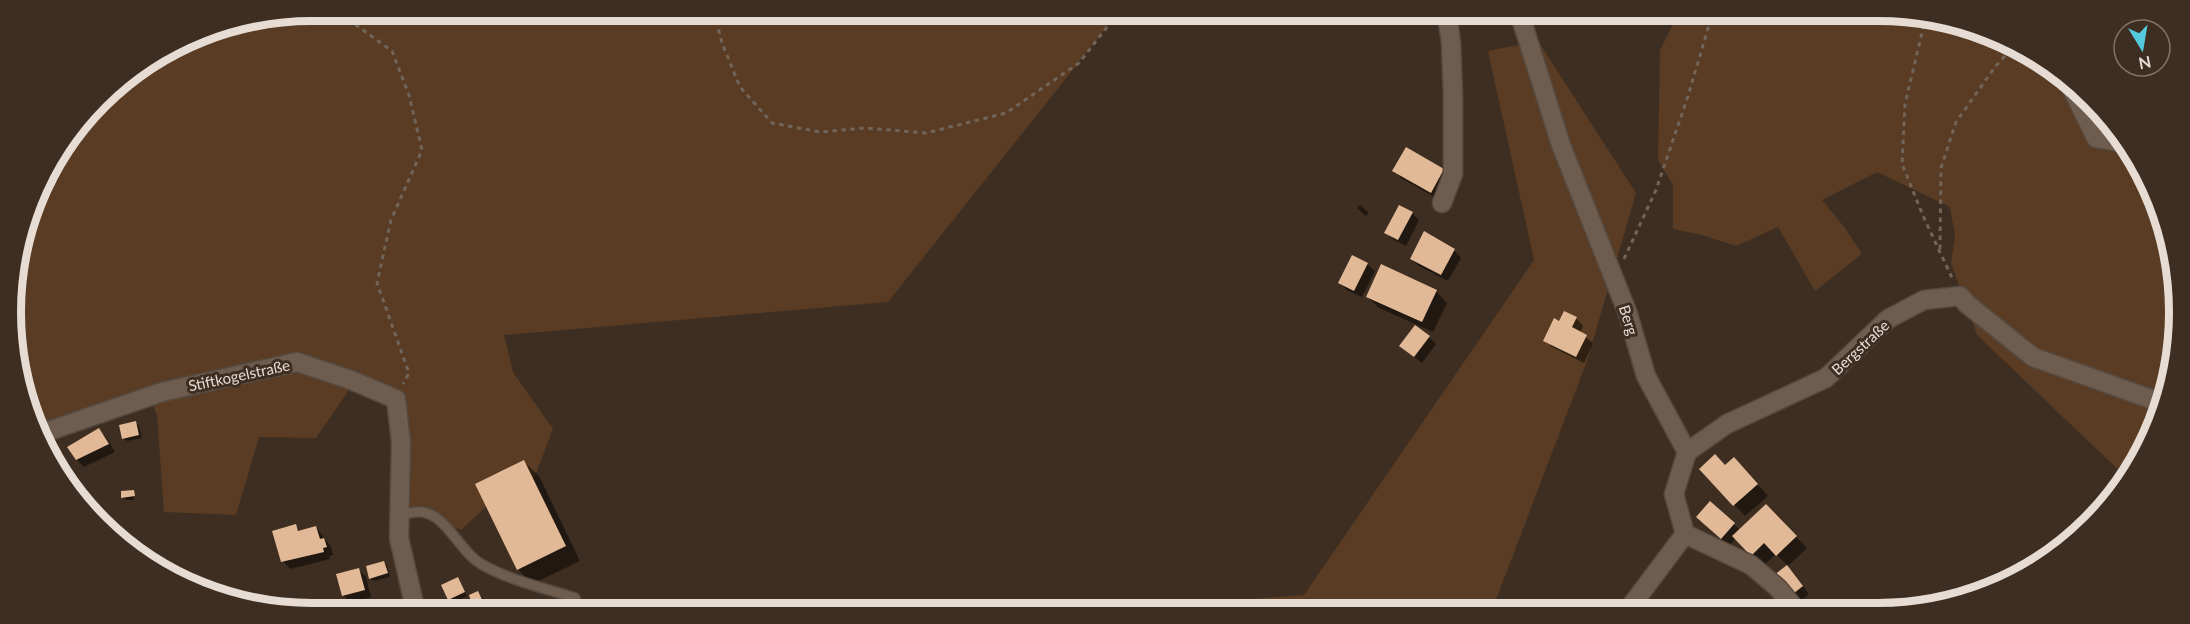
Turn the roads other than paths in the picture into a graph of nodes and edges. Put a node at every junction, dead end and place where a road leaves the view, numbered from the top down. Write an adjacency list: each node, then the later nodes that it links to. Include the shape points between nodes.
1 (1448, 21): 5 (street, via 1453,174)
2 (1522, 21): 8 (street, Berg, via 1561,145 1628,314 1646,376)
3 (2077, 100): 4 (street, via 2096,138)
4 (2114, 141)
5 (1442, 203)
6 (2155, 401): 8 (street, Bergstraße, via 2033,357 1960,297 1924,300 1888,319 1826,378 1727,424)
7 (47, 432): 9 (street, Stiftkogelstraße, via 162,392 297,362 396,399 401,442)
8 (1687, 452): 10 (street, via 1674,494)
9 (399, 515): 11 (lane, via 433,515 467,554 481,564); 12 (street, via 399,538)
10 (1684, 534): 13 (street); 14 (street, via 1751,565)
11 (575, 598)
12 (414, 603)
13 (1633, 603)
14 (1790, 603)

